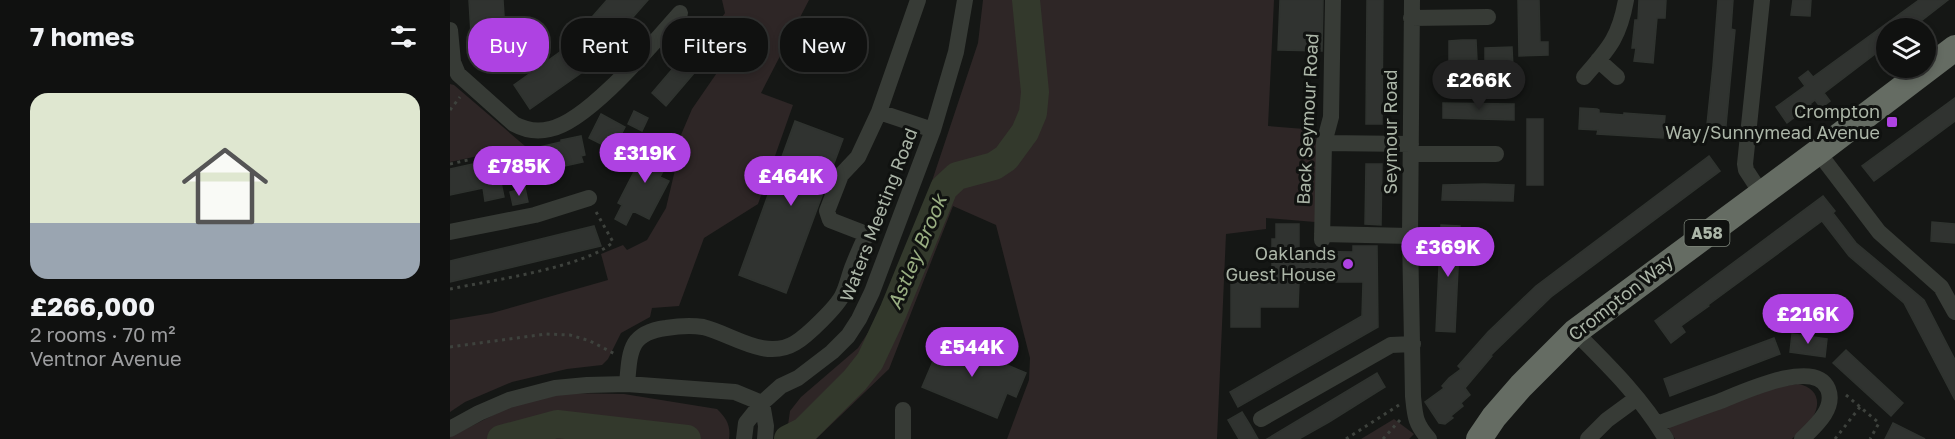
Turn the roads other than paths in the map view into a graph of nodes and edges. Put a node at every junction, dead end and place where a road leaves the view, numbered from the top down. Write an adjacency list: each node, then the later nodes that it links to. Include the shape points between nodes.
1 (918, 0): 16 (street)
2 (965, 0): 17 (street, Waters Meeting Road, via 956,52)
3 (1333, 0): 18 (street, Back Seymour Road, via 1331,117)
4 (1412, 0): 9 (street, Seymour Road)
5 (1626, 0): 12 (street, via 1613,42)
6 (1762, 0): 22 (street, via 1745,164)
7 (680, 13): 13 (street, via 598,99 570,121 550,130 531,130 514,124)
8 (1488, 17): 9 (street)
9 (1412, 18): 19 (street, Seymour Road)
10 (450, 30): 13 (street)
11 (1955, 48): 20 (highway, Crompton Way / A58)
12 (1598, 60): 14 (street); 15 (street)
13 (452, 70)
14 (1584, 77)
15 (1617, 77)
16 (879, 112): 17 (street); 30 (street, via 858,157 841,176 827,211 830,220 861,232 865,238 842,296 817,326 794,344 770,350 703,327 655,330 638,337 630,350)
17 (933, 130): 32 (street, Waters Meeting Road, via 860,319 832,352)
18 (1324, 143): 19 (street); 25 (street, Back Seymour Road, via 1322,237)
19 (1411, 149): 21 (street); 25 (street, Seymour Road)
20 (1818, 152): 22 (highway, Crompton Way / A58); 26 (street, via 1879,232)
21 (1496, 154)
22 (1761, 193): 28 (highway, Crompton Way / A58)
23 (589, 198): 24 (street, via 551,201 515,219)
24 (450, 232)
25 (1410, 236): 29 (street, Seymour Road)
26 (1948, 282): 27 (street)
27 (1955, 312)
28 (1575, 332): 31 (street); 41 (highway, Crompton Way / A58, via 1521,386)
29 (1413, 344): 34 (street, via 1391,345); 40 (street, Seymour Road, via 1414,414 1419,429)
30 (627, 384): 32 (street, via 735,392); 35 (street, via 533,393 479,413)
31 (1637, 398): 37 (street); 42 (street)
32 (762, 403): 36 (street, Waters Meeting Road); 38 (street)
33 (903, 410): 39 (street)
34 (1261, 419)
35 (450, 429)
36 (745, 431)
37 (1661, 432): 43 (street, via 1780,379 1801,376 1816,378 1829,390 1826,413)
38 (765, 433)
39 (903, 439)
40 (1430, 439)
41 (1479, 439)
42 (1588, 439)
43 (1802, 439)

